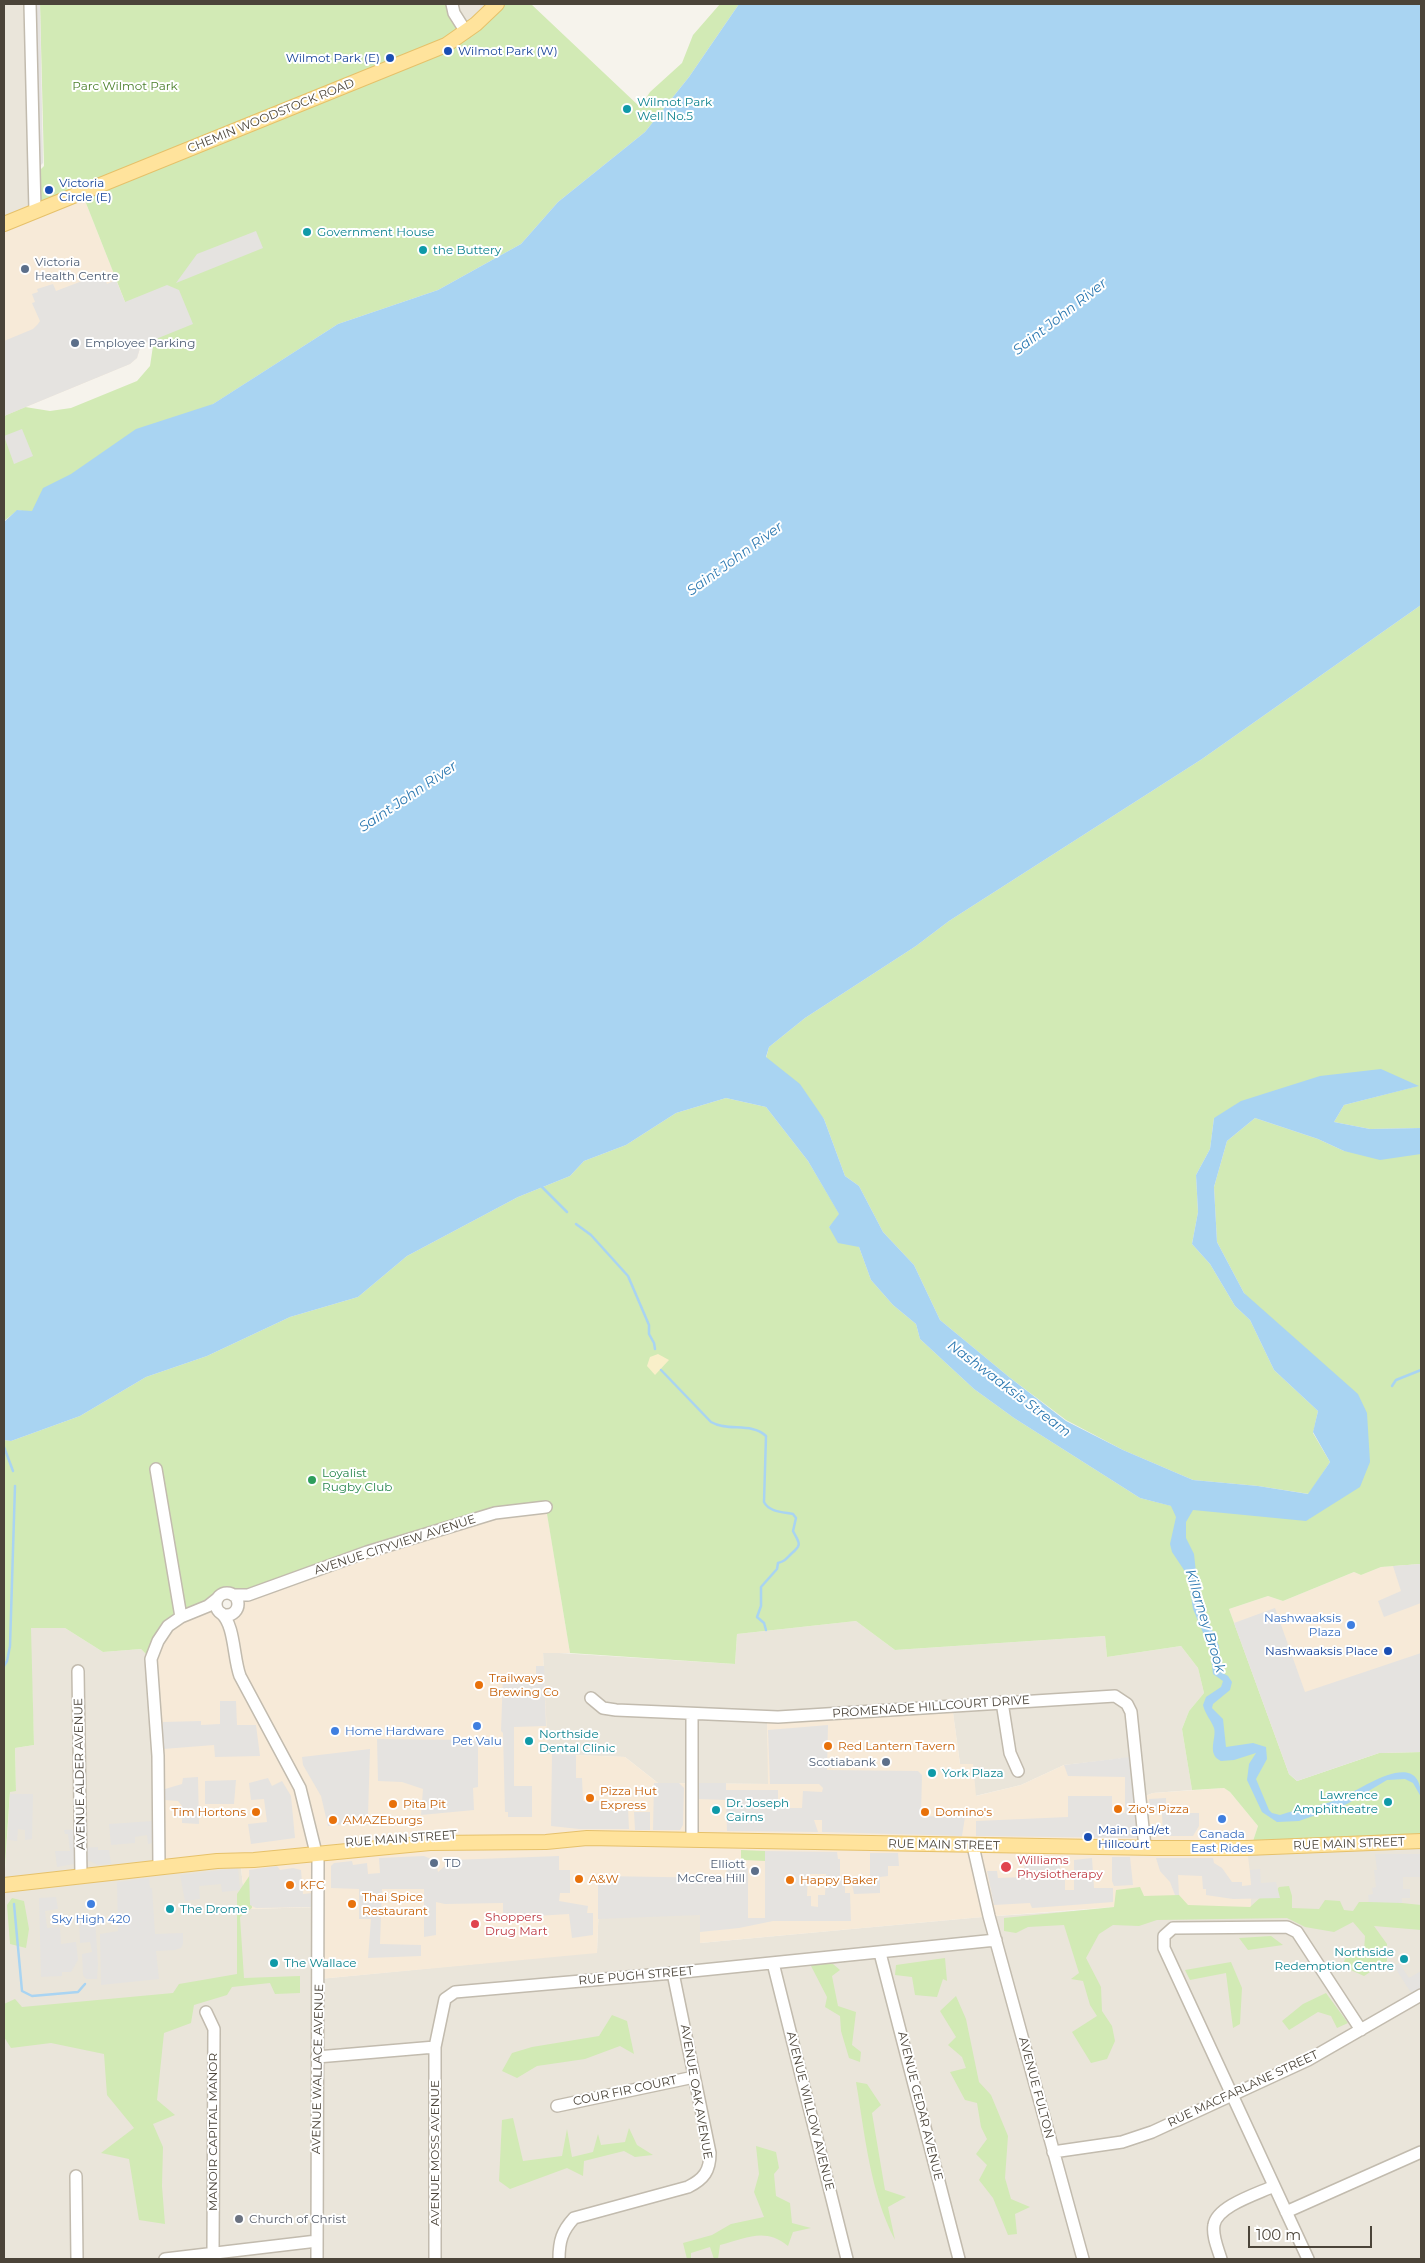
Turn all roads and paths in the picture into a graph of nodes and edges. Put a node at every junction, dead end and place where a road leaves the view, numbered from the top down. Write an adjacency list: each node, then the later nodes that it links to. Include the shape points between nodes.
1 (30, 4): 5 (street)
2 (452, 4): 4 (street, via 454,14)
3 (497, 4): 4 (main road, CHEMIN WOODSTOCK ROAD)
4 (466, 32): 5 (main road, CHEMIN WOODSTOCK ROAD, via 446,45)
5 (35, 211): 6 (main road, CHEMIN WOODSTOCK ROAD)
6 (4, 224)
7 (156, 1469): 13 (street)
8 (546, 1508): 10 (street, AVENUE CITYVIEW AVENUE, via 495,1513 367,1552)
9 (233, 1595): 10 (street, AVENUE CITYVIEW AVENUE); 11 (street, via 218,1598); 12 (street, via 237,1600)
10 (248, 1595): 12 (street)
11 (216, 1610): 12 (street, via 228,1615); 13 (street); 14 (street, AVENUE WALLACE AVENUE)
12 (236, 1610): 14 (street, AVENUE WALLACE AVENUE)
13 (180, 1617): 25 (street, via 168,1626 151,1659 158,1756)
14 (230, 1627): 24 (street, AVENUE WALLACE AVENUE, via 236,1666 300,1788)
15 (78, 1671): 26 (street, AVENUE ALDER AVENUE)
16 (591, 1698): 18 (street, PROMENADE HILLCOURT DRIVE, via 603,1708)
17 (1002, 1702): 18 (street, PROMENADE HILLCOURT DRIVE, via 778,1717); 19 (street, via 1010,1753); 23 (street, PROMENADE HILLCOURT DRIVE, via 1115,1696 1127,1704 1131,1712)
18 (692, 1715): 20 (street)
19 (1018, 1771)
20 (692, 1840): 22 (main road, RUE MAIN STREET); 24 (main road, RUE MAIN STREET, via 587,1838 566,1833 434,1835)
21 (1421, 1841): 23 (main road, RUE MAIN STREET, via 1247,1848)
22 (973, 1846): 23 (main road, RUE MAIN STREET); 28 (street, AVENUE FULTON)
23 (1145, 1847)
24 (316, 1850): 25 (main road, RUE MAIN STREET, via 254,1860); 36 (street, AVENUE WALLACE AVENUE)
25 (159, 1868): 26 (main road, RUE MAIN STREET)
26 (81, 1876): 27 (main road, RUE MAIN STREET)
27 (8, 1883)
28 (996, 1940): 29 (street, RUE PUGH STREET); 40 (street, AVENUE FULTON)
29 (880, 1953): 30 (street, RUE PUGH STREET); 53 (street, AVENUE CEDAR AVENUE)
30 (773, 1963): 31 (street, RUE PUGH STREET); 52 (street, AVENUE WILLOW AVENUE)
31 (674, 1973): 35 (street, RUE PUGH STREET, via 452,1993 444,2002); 37 (street, AVENUE OAK AVENUE)
32 (1421, 1995): 34 (street, RUE MACFARLANE STREET)
33 (206, 2012): 46 (street, MANOIR CAPITAL MANOR, via 214,2029)
34 (1361, 2030): 38 (street, RUE MACFARLANE STREET, via 1308,2060); 38 (street, via 1297,1932 1287,1927 1173,1928 1164,1936 1164,1948)
35 (435, 2047): 36 (street); 50 (street, AVENUE MOSS AVENUE)
36 (318, 2058): 45 (street, AVENUE WALLACE AVENUE)
37 (694, 2077): 39 (street, COUR FIR COURT); 51 (street, AVENUE OAK AVENUE, via 710,2153 706,2174 688,2187 574,2218 564,2229)
38 (1232, 2094): 40 (street, RUE MACFARLANE STREET, via 1137,2138); 43 (street)
39 (557, 2106)
40 (1053, 2152): 54 (street, AVENUE FULTON)
41 (1421, 2152): 44 (street)
42 (76, 2176): 47 (street)
43 (1274, 2186): 44 (street); 55 (street, via 1216,2216 1215,2238)
44 (1286, 2212): 56 (street)
45 (317, 2241): 46 (street); 49 (street, AVENUE WALLACE AVENUE)
46 (213, 2254): 48 (street)
47 (77, 2259)
48 (165, 2259)
49 (317, 2259)
50 (435, 2259)
51 (559, 2259)
52 (847, 2259)
53 (959, 2259)
54 (1083, 2259)
55 (1221, 2259)
56 (1308, 2259)

